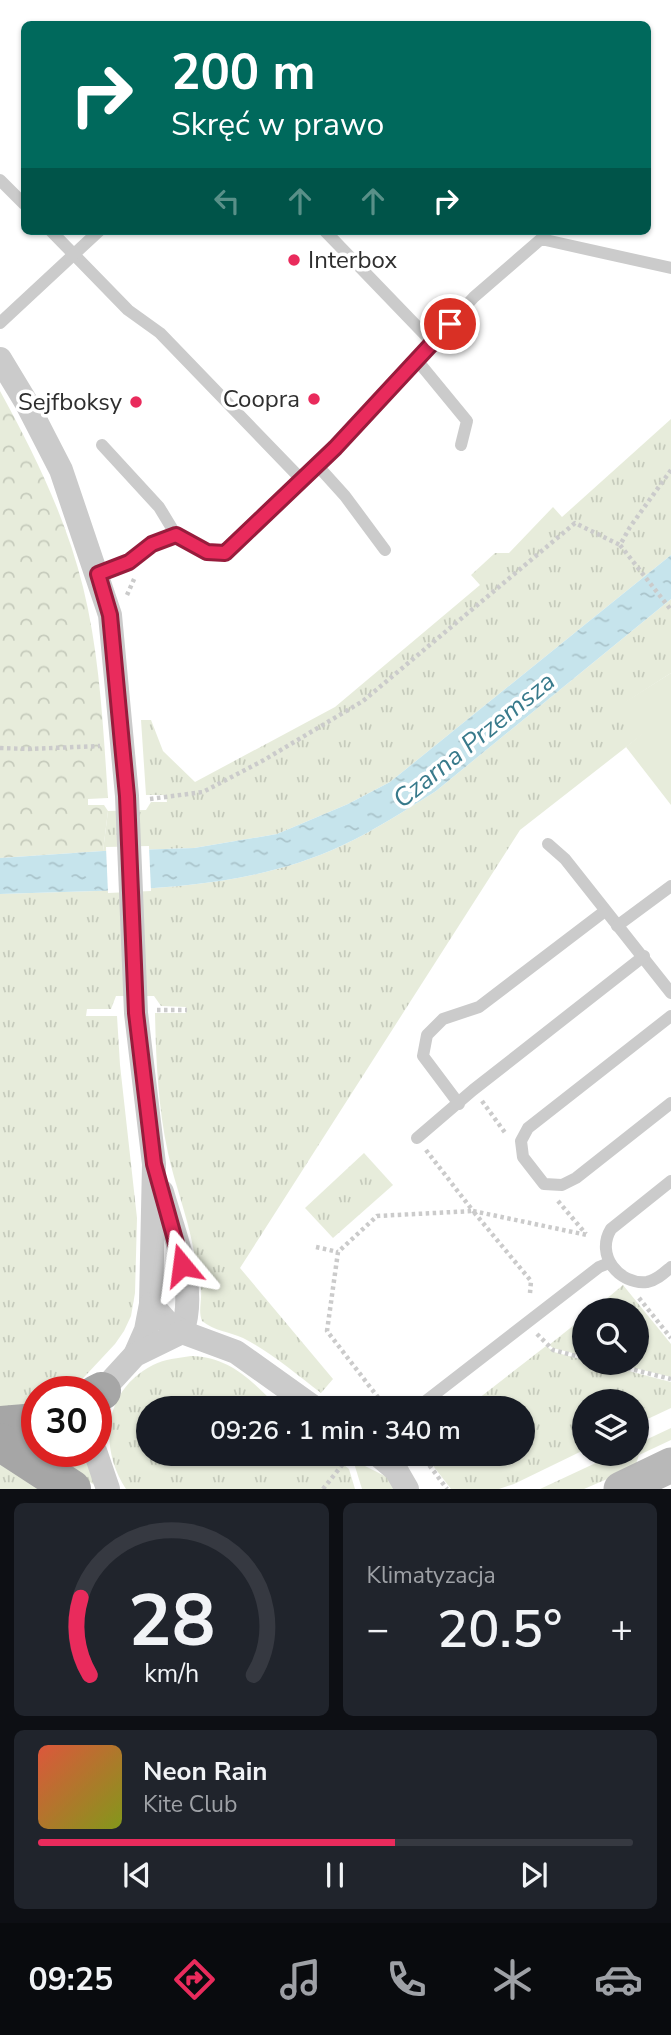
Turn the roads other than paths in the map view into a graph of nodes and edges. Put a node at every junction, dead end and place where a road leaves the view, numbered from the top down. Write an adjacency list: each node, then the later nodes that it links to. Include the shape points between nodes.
1 (0, 180): 2 (lane)
2 (21, 202)
3 (55, 235): 6 (lane)
4 (95, 235): 6 (lane)
5 (329, 235): 9 (lane)
6 (75, 254): 8 (lane); 15 (lane, via 128,310 160,333)
7 (671, 268): 9 (lane, via 541,239)
8 (0, 323)
9 (432, 341): 11 (lane)
10 (0, 359): 18 (street, via 61,470)
11 (416, 359): 12 (lane, via 467,421); 14 (lane)
12 (461, 445)
13 (102, 446): 16 (lane, via 159,507)
14 (317, 465): 15 (lane); 17 (lane)
15 (301, 479): 16 (lane, via 225,553 207,552)
16 (176, 535): 18 (lane)
17 (385, 550)
18 (98, 574): 29 (street, via 110,615)
19 (548, 844): 21 (lane)
20 (671, 886): 22 (lane)
21 (606, 911): 22 (lane); 27 (lane, via 479,1007 443,1019 427,1035 423,1056)
22 (618, 926): 23 (lane)
23 (644, 956): 24 (lane); 27 (lane)
24 (671, 993)
25 (671, 1016): 26 (lane, via 528,1128 521,1141 523,1157 544,1184 562,1185)
26 (671, 1103)
27 (459, 1104): 28 (lane)
28 (417, 1138)
29 (154, 1164): 33 (street); 34 (street, via 186,1287 187,1318)
30 (671, 1181): 31 (lane, via 611,1230 606,1238)
31 (607, 1257): 32 (lane, via 621,1273 645,1282); 38 (lane)
32 (671, 1267)
33 (151, 1304): 34 (street); 35 (street)
34 (182, 1332): 35 (street); 37 (street, via 236,1352)
35 (135, 1355): 36 (street)
36 (112, 1382)
37 (298, 1396)
38 (432, 1396)
39 (21, 1423): 40 (main road)
40 (0, 1425)
41 (0, 1442): 45 (main road)
42 (671, 1465): 48 (street)
43 (391, 1466): 47 (street)
44 (99, 1467): 46 (street)
45 (72, 1489)
46 (108, 1489)
47 (407, 1489)
48 (621, 1489)

